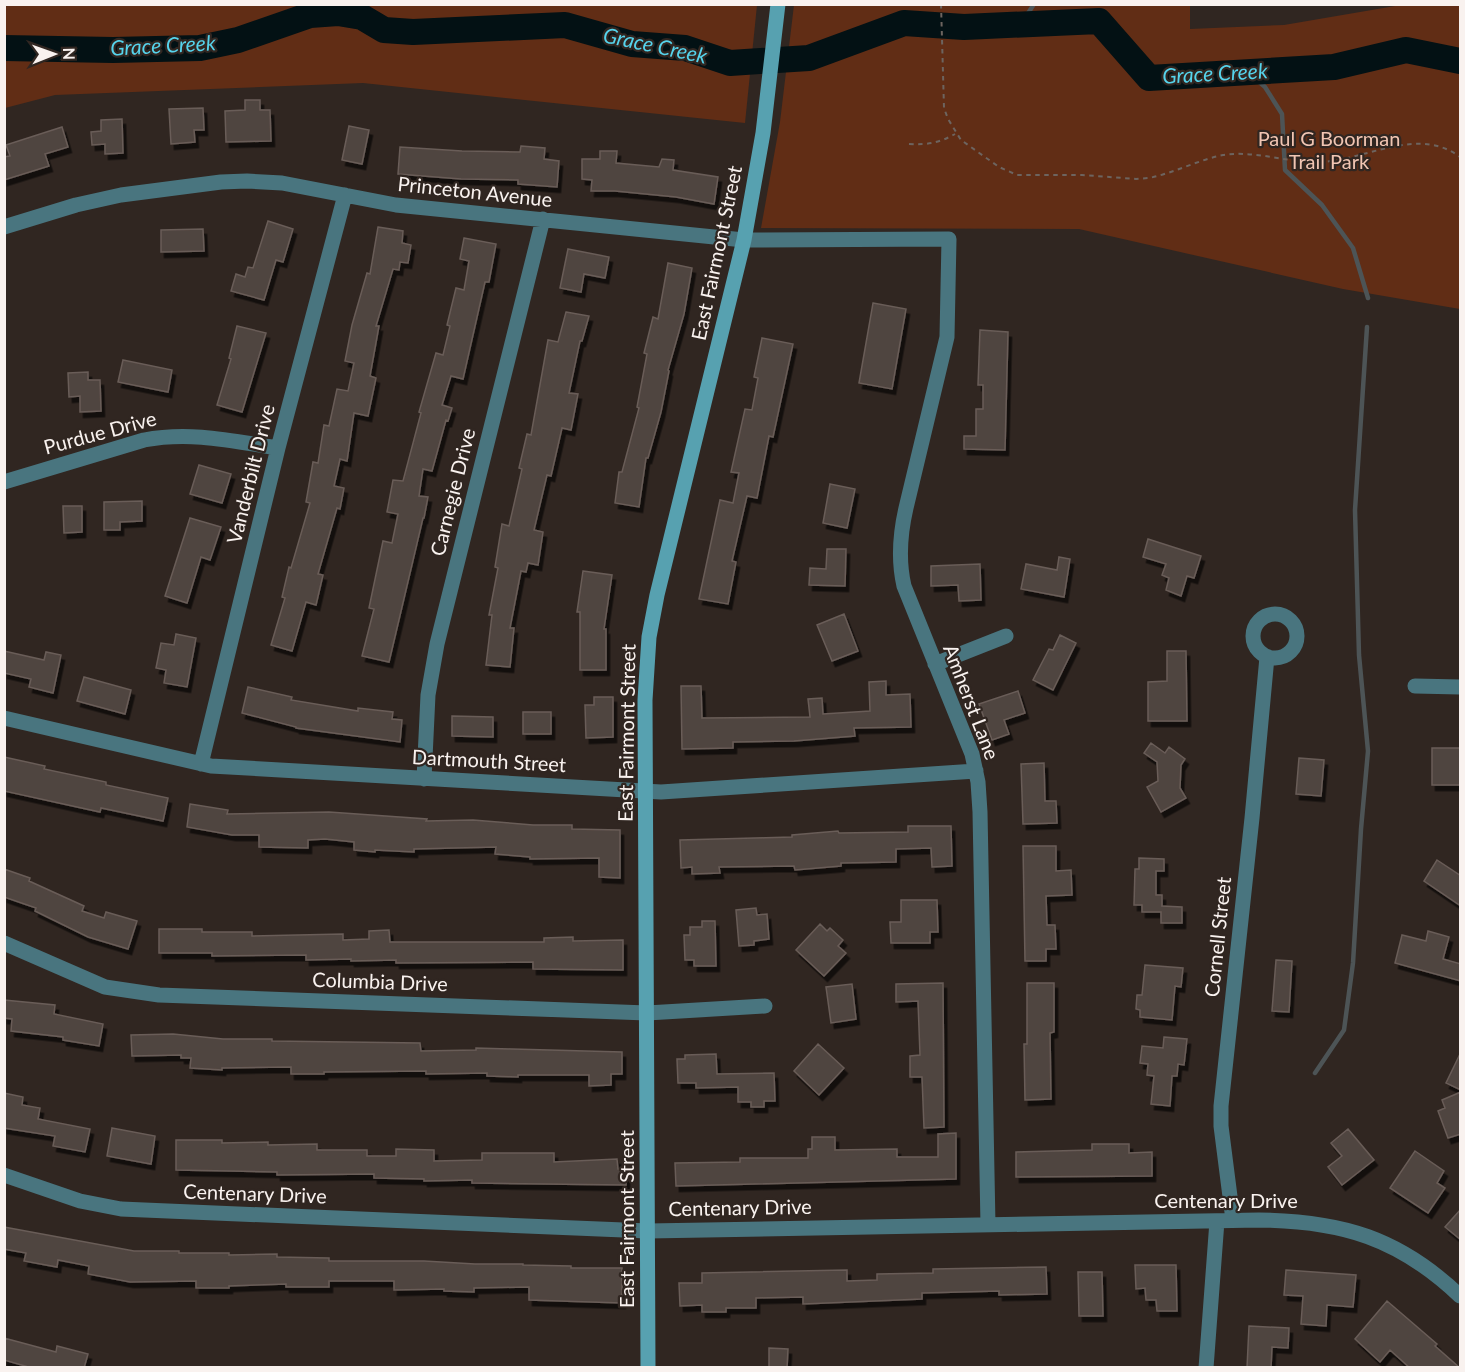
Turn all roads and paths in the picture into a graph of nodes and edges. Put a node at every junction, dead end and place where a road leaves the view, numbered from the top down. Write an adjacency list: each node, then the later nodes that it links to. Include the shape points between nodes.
1 (778, 4): 10 (street, East Fairmont Street, via 766,113)
2 (940, 4): 3 (path, via 944,108)
3 (955, 133): 4 (path, via 926,145); 5 (path, via 999,167 1027,176 1149,178 1222,155 1249,154 1316,162 1419,144 1439,145)
4 (909, 144)
5 (1461, 157)
6 (345, 195): 7 (street, Princeton Avenue, via 396,205); 8 (street, Princeton Avenue, via 282,183 221,182 99,199); 11 (street, Vanderbilt Drive)
7 (543, 219): 10 (street, Princeton Avenue); 21 (street, Carnegie Drive, via 437,644 428,695)
8 (4, 227)
9 (949, 239): 10 (street, Princeton Avenue); 15 (street, Amherst Lane, via 947,337 906,508 901,548 904,586)
10 (744, 240): 22 (street, East Fairmont Street, via 651,624 646,666)
11 (278, 448): 12 (street, Purdue Drive, via 199,436 162,437); 19 (street, Vanderbilt Drive)
12 (4, 482)
13 (1006, 636): 15 (street)
14 (1267, 657): 27 (street, Cornell Street, via 1221,1106)
15 (935, 664): 20 (street, Amherst Lane)
16 (1415, 686): 17 (street)
17 (1461, 687)
18 (4, 718): 19 (street, Dartmouth Street)
19 (201, 764): 21 (street, Dartmouth Street)
20 (976, 771): 22 (street, Dartmouth Street); 28 (street, Amherst Lane)
21 (424, 779): 22 (street, Dartmouth Street)
22 (646, 792): 25 (street, East Fairmont Street)
23 (4, 943): 25 (street, Columbia Drive, via 89,981 140,993)
24 (765, 1006): 25 (street, Columbia Drive)
25 (647, 1013): 29 (street, East Fairmont Street)
26 (4, 1175): 29 (street, Centenary Drive, via 80,1201 121,1209)
27 (1225, 1221): 28 (street, Centenary Drive); 30 (street, Centenary Drive, via 1310,1223 1360,1233 1422,1264); 32 (street, Cornell Street)
28 (988, 1225): 29 (street, Centenary Drive)
29 (648, 1231): 31 (street, East Fairmont Street)
30 (1461, 1296)
31 (648, 1368)
32 (1206, 1368)

